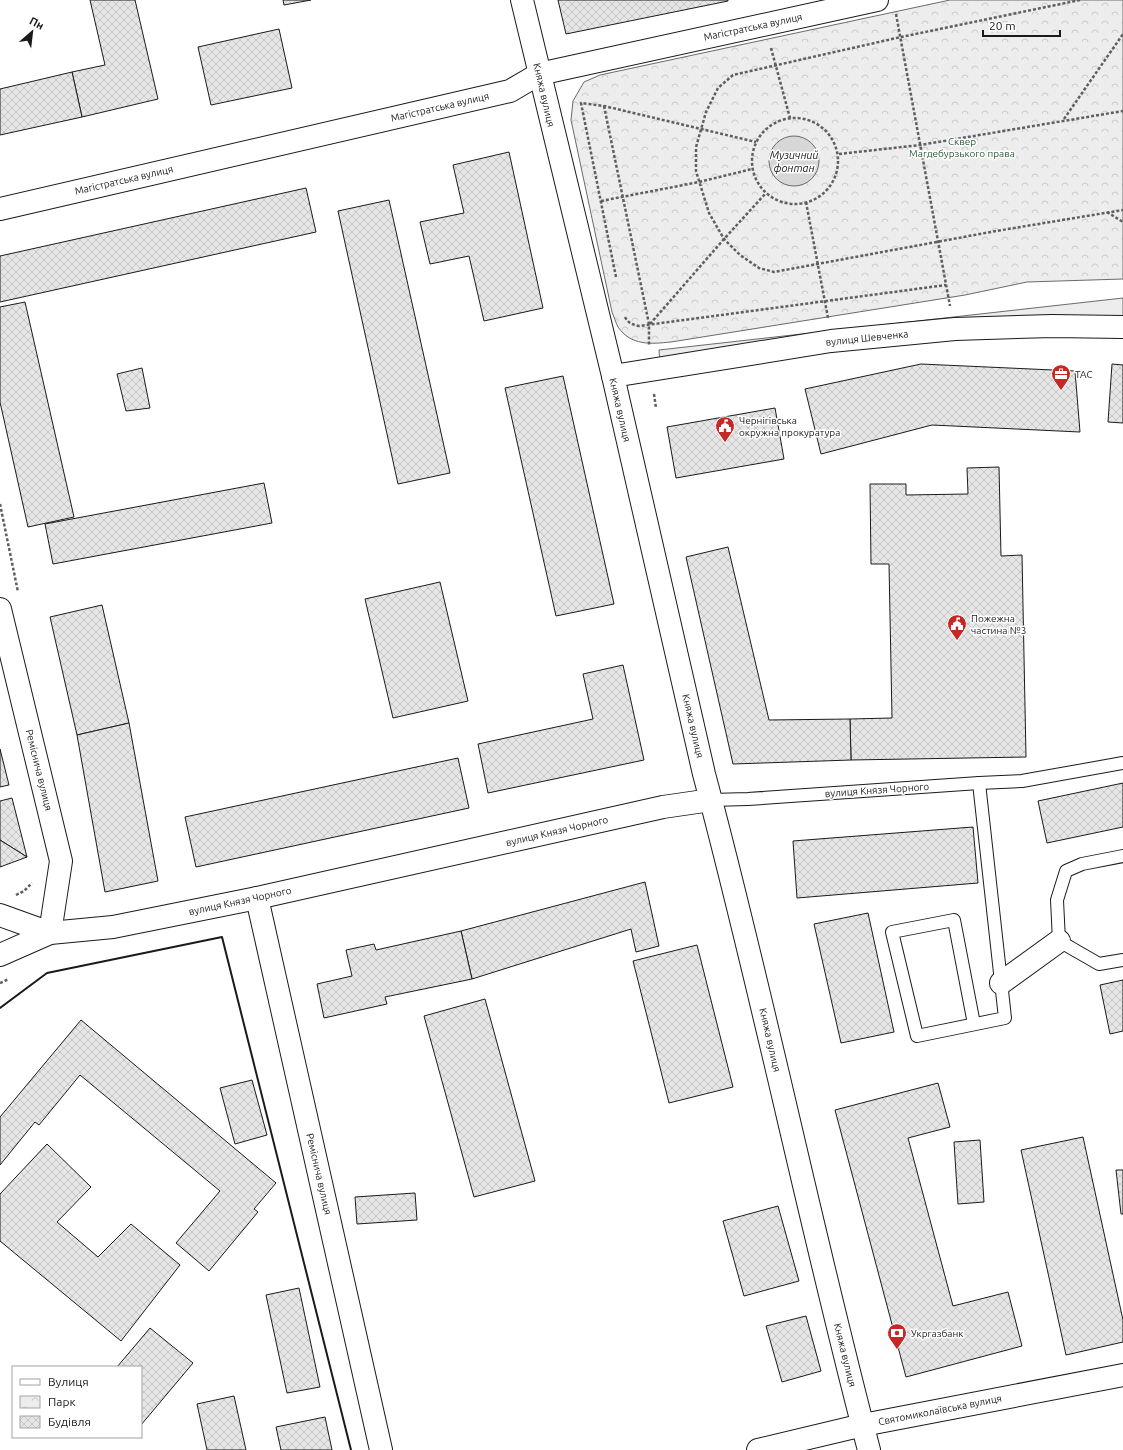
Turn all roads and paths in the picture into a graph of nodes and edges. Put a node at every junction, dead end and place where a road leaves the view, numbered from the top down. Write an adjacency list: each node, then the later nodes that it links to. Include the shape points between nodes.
1 (522, 0): 7 (street, Княжа вулиця)
2 (1080, 0): 5 (path)
3 (886, 4): 5 (path); 7 (street, Магістратська вулиця)
4 (1123, 34): 11 (path)
5 (901, 37): 6 (path); 14 (path)
6 (775, 66): 10 (path); 12 (path, via 733,75 718,88)
7 (539, 74): 22 (street, Магістратська вулиця, via 510,91); 35 (street, Княжа вулиця)
8 (604, 106): 12 (path); 19 (path); 20 (path, via 581,103)
9 (1123, 111): 11 (path)
10 (790, 118): 13 (path, via 776,122 765,130); 15 (path, via 804,119 817,125 835,143)
11 (1064, 120): 14 (path)
12 (700, 128): 13 (path); 17 (path, via 696,148 696,171)
13 (756, 142): 16 (path, via 752,155)
14 (920, 145): 15 (path); 27 (path)
15 (839, 154): 21 (path, via 836,174 829,187 819,196)
16 (752, 169): 17 (path); 18 (path, via 757,182)
17 (699, 182): 19 (path); 26 (path, via 709,213)
18 (766, 193): 21 (path, via 778,201 792,204); 26 (path)
19 (623, 198): 20 (path); 32 (path)
20 (601, 201): 29 (path)
21 (806, 202): 28 (path)
22 (0, 209)
23 (1123, 210): 24 (path)
24 (1106, 212): 25 (path); 27 (path)
25 (1123, 222)
26 (724, 239): 28 (path, via 740,255 759,268 774,272); 32 (path)
27 (938, 242): 28 (path); 30 (path, via 946,284)
28 (818, 264): 30 (path)
29 (617, 283)
30 (825, 301): 32 (path)
31 (623, 313): 32 (path, via 633,325)
32 (649, 324): 34 (path)
33 (1123, 327): 35 (street, вулиця Шевченка, via 955,328 831,341)
34 (649, 351)
35 (612, 376): 41 (street, Княжа вулиця)
36 (654, 390): 37 (path)
37 (656, 408)
38 (0, 609): 46 (street, Реміснича вулиця, via 61,861)
39 (1123, 763): 40 (lane, вулиця Князя Чорного, via 1022,781)
40 (979, 782): 41 (lane, вулиця Князя Чорного); 50 (lane)
41 (711, 800): 44 (street, вулиця Князя Чорного, via 663,807); 53 (street, Княжа вулиця, via 754,968 804,1188)
42 (1123, 856): 47 (lane, via 1082,864 1066,871 1058,900)
43 (35, 880): 45 (path)
44 (257, 898): 46 (street, вулиця Князя Чорного, via 113,927); 54 (street, Реміснича вулиця)
45 (5, 906): 46 (street)
46 (50, 933): 48 (street, вулиця Князя Чорного)
47 (1059, 941): 49 (lane, via 1099,964); 50 (street)
48 (0, 955)
49 (1123, 960)
50 (1001, 983): 51 (lane, via 1005,1018)
51 (974, 1024): 51 (lane, via 917,1036 892,932 954,920)
52 (1123, 1375): 53 (street, Святомиколаївська вулиця)
53 (863, 1425): 55 (street, Святомиколаївська вулиця); 56 (street, Княжа вулиця)
54 (381, 1450)
55 (758, 1450)
56 (869, 1450)

